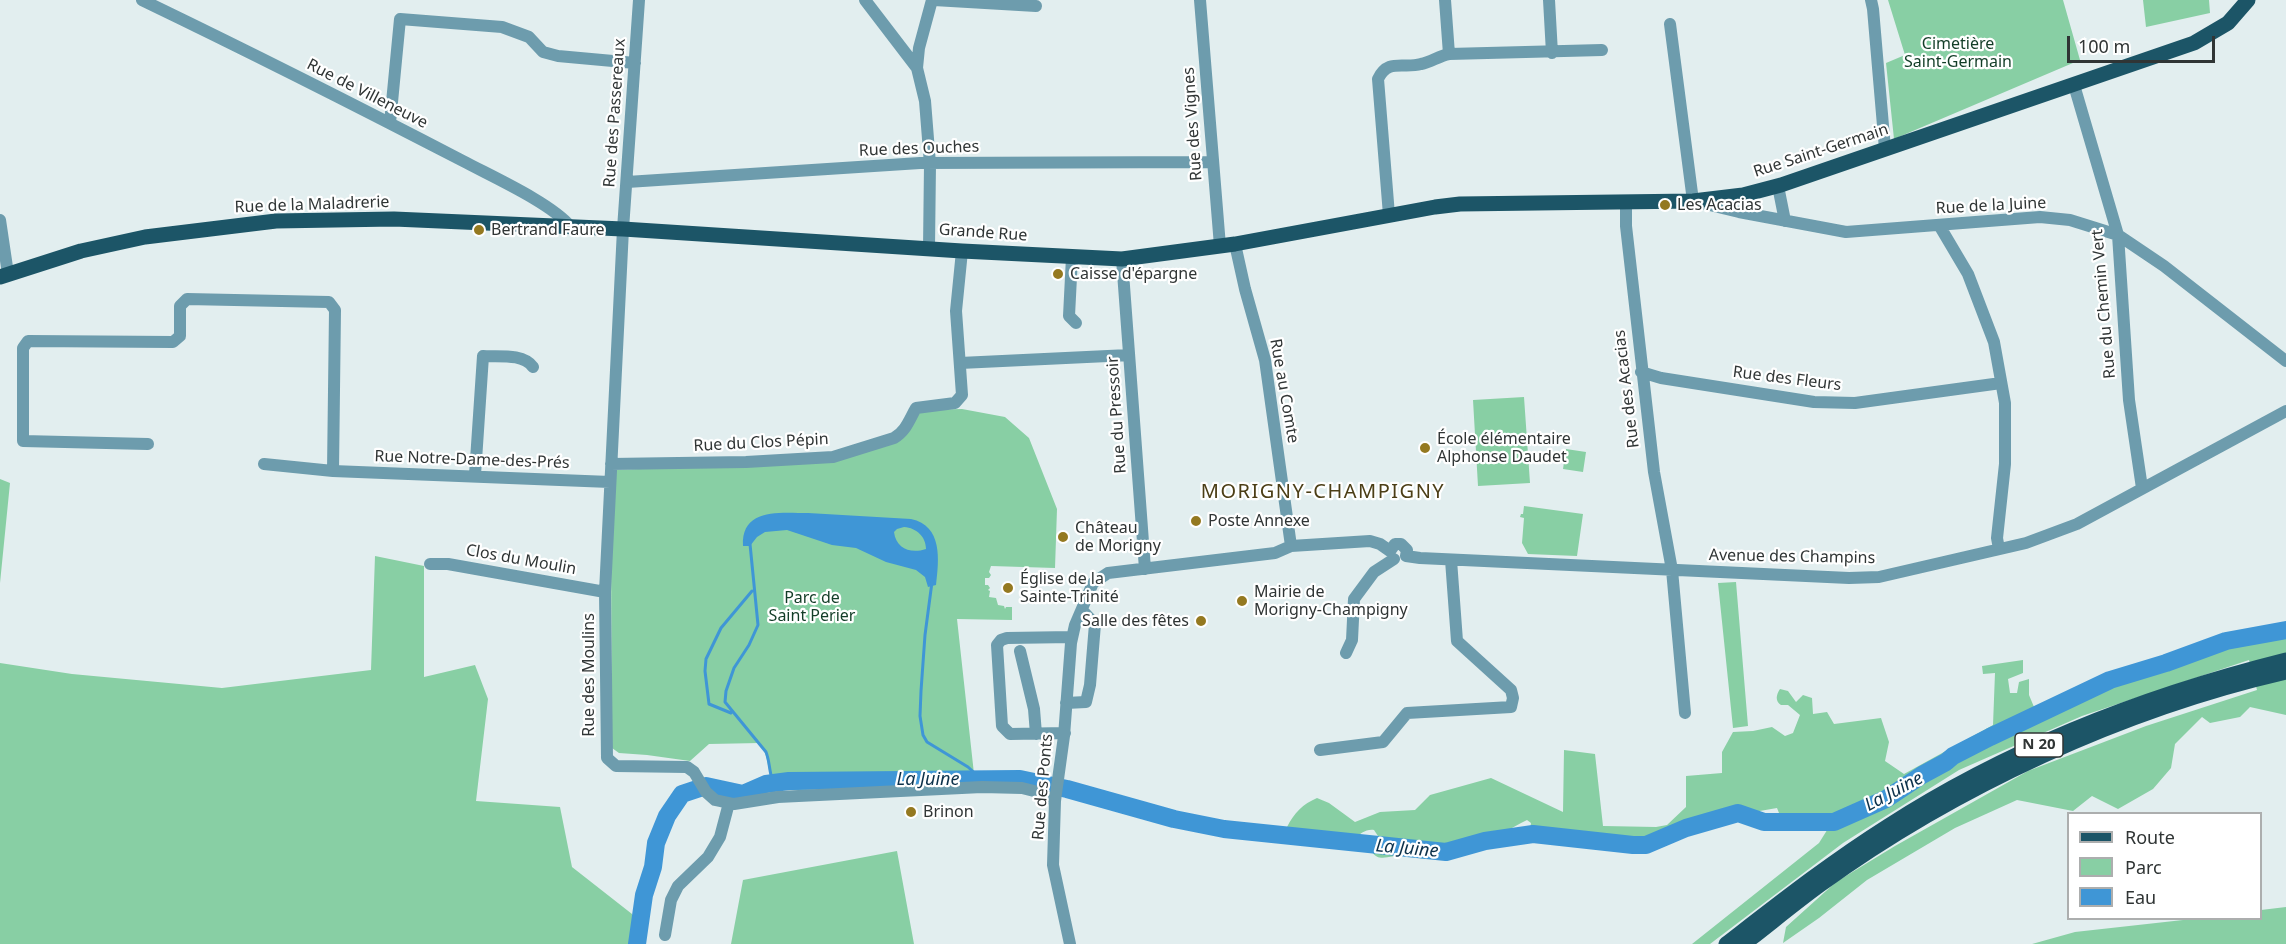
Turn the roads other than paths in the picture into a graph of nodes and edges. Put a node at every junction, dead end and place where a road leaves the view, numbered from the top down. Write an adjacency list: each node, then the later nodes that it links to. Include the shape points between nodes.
1 (142, 0): 18 (street, Rue de Villeneuve)
2 (639, 0): 15 (street, Rue des Passereaux)
3 (865, 0): 16 (street)
4 (933, 0): 10 (street); 16 (street)
5 (1200, 0): 20 (street, Rue des Vignes)
6 (1445, 0): 14 (street)
7 (1549, 0): 13 (street)
8 (1871, 0): 19 (street)
9 (2248, 0): 17 (main road, Rue Saint-Germain, via 2228,22 2193,43)
10 (1036, 6)
11 (1670, 24): 24 (street)
12 (1602, 50): 13 (street)
13 (1552, 53): 14 (street)
14 (1449, 54): 26 (street, via 1423,64 1389,66 1378,79)
15 (635, 63): 18 (street, via 543,52 529,37 502,27 400,19); 22 (street, Rue des Passereaux)
16 (917, 68): 21 (street, via 925,101)
17 (2074, 86): 19 (main road, Rue Saint-Germain); 33 (street, Rue du Chemin Vert)
18 (390, 123): 31 (street, Rue de Villeneuve, via 561,215)
19 (1885, 149): 23 (main road, Rue Saint-Germain)
20 (1212, 162): 21 (street, Rue des Ouches); 34 (street, Rue des Vignes)
21 (930, 164): 22 (street, Rue des Ouches); 35 (street)
22 (627, 182): 32 (street, Rue des Passereaux)
23 (1778, 186): 24 (main road, Rue Saint-Germain); 28 (street)
24 (1694, 201): 25 (main road, Rue Saint-Germain); 28 (street, Rue de la Juine)
25 (1626, 203): 26 (main road, Rue Saint-Germain, via 1460,204); 45 (street, Rue des Acacias)
26 (1389, 215): 29 (main road, Rue Saint-Germain)
27 (0, 220): 39 (street)
28 (1785, 221): 30 (street, Rue de la Juine, via 1846,232)
29 (1339, 225): 34 (main road, Grande Rue)
30 (1939, 225): 33 (street, Rue de la Juine, via 2040,217 2070,220); 46 (street, via 1968,274 1994,342)
31 (571, 227): 32 (main road, Rue de la Maladrerie); 39 (main road, Rue de la Maladrerie, via 394,219 276,221 145,237 81,251)
32 (622, 229): 35 (main road, Grande Rue); 50 (street, Rue des Moulins)
33 (2118, 235): 42 (street, Rue de la Juine); 54 (street, Rue du Chemin Vert, via 2129,400)
34 (1228, 245): 38 (main road, Grande Rue); 55 (street, Rue au Comte, via 1265,360)
35 (928, 248): 36 (main road, Grande Rue)
36 (962, 251): 37 (main road, Grande Rue); 43 (street, Rue du Clos Pépin, via 956,311)
37 (1072, 257): 38 (main road, Grande Rue); 40 (street, via 1069,316)
38 (1122, 259): 41 (street, Rue du Pressoir)
39 (4, 276)
40 (1076, 323)
41 (1129, 355): 43 (street); 60 (street, Rue du Pressoir)
42 (2286, 361)
43 (960, 363): 50 (street, Rue du Clos Pépin, via 962,395 955,403 916,408 894,438 833,457)
44 (533, 367): 52 (street, via 519,358 483,356)
45 (1641, 372): 46 (street, Rue des Fleurs, via 1814,402 1856,403); 61 (street, Rue des Acacias)
46 (2001, 383): 56 (street, via 2005,403 2005,464)
47 (2286, 411): 54 (street, Avenue des Champins)
48 (148, 444): 51 (street, via 23,441 23,348 28,341 173,342 180,336 180,306 187,299 329,302 335,310)
49 (264, 464): 51 (street, Rue Notre-Dame-des-Prés)
50 (611, 464): 53 (street, Rue des Moulins)
51 (333, 471): 52 (street, Rue Notre-Dame-des-Prés)
52 (475, 476): 53 (street, Rue Notre-Dame-des-Prés)
53 (610, 482): 63 (street, Rue des Moulins)
54 (2142, 488): 56 (street, Avenue des Champins, via 2077,524 2041,539)
55 (1291, 546): 57 (street, Avenue des Champins, via 1370,541); 60 (street, Avenue des Champins, via 1275,553)
56 (1999, 549): 61 (street, Avenue des Champins, via 1879,577)
57 (1397, 555): 58 (street, Avenue des Champins); 67 (street, via 1374,572 1354,599 1352,640)
58 (1451, 560): 61 (street, Avenue des Champins); 74 (street, via 1457,641 1511,690 1511,707 1407,712 1383,742)
59 (430, 564): 63 (street, Clos du Moulin)
60 (1145, 569): 62 (street, Avenue des Champins, via 1108,573)
61 (1672, 570): 71 (street, Rue des Acacias)
62 (1093, 583): 64 (street, Rue des Ponts)
63 (605, 592): 76 (street, Rue des Moulins, via 607,758 616,766 687,767 715,800)
64 (1082, 610): 65 (street, Rue des Ponts); 70 (street, via 1095,624 1090,685 1086,702)
65 (1072, 637): 70 (street, Rue des Ponts); 72 (street, via 1007,638 997,645 1002,726 1010,734)
66 (1020, 651): 72 (street)
67 (1346, 653)
68 (2286, 660): 79 (main road, N 20, via 2142,702 2080,726 1963,783 1889,825 1814,876)
69 (2286, 672): 80 (main road, N 20, via 2149,713 2085,737 1990,781 1897,834)
70 (1066, 703): 73 (street, Rue des Ponts)
71 (1685, 713)
72 (1036, 734): 73 (street)
73 (1065, 734): 75 (street, Rue des Ponts)
74 (1320, 750)
75 (1056, 798): 76 (street, via 1022,789 982,787); 78 (street, Rue des Ponts, via 1053,865)
76 (729, 803): 77 (street, via 720,837 708,857 678,886 671,900)
77 (665, 935)
78 (1070, 944)
79 (1726, 944)
80 (1744, 944)

